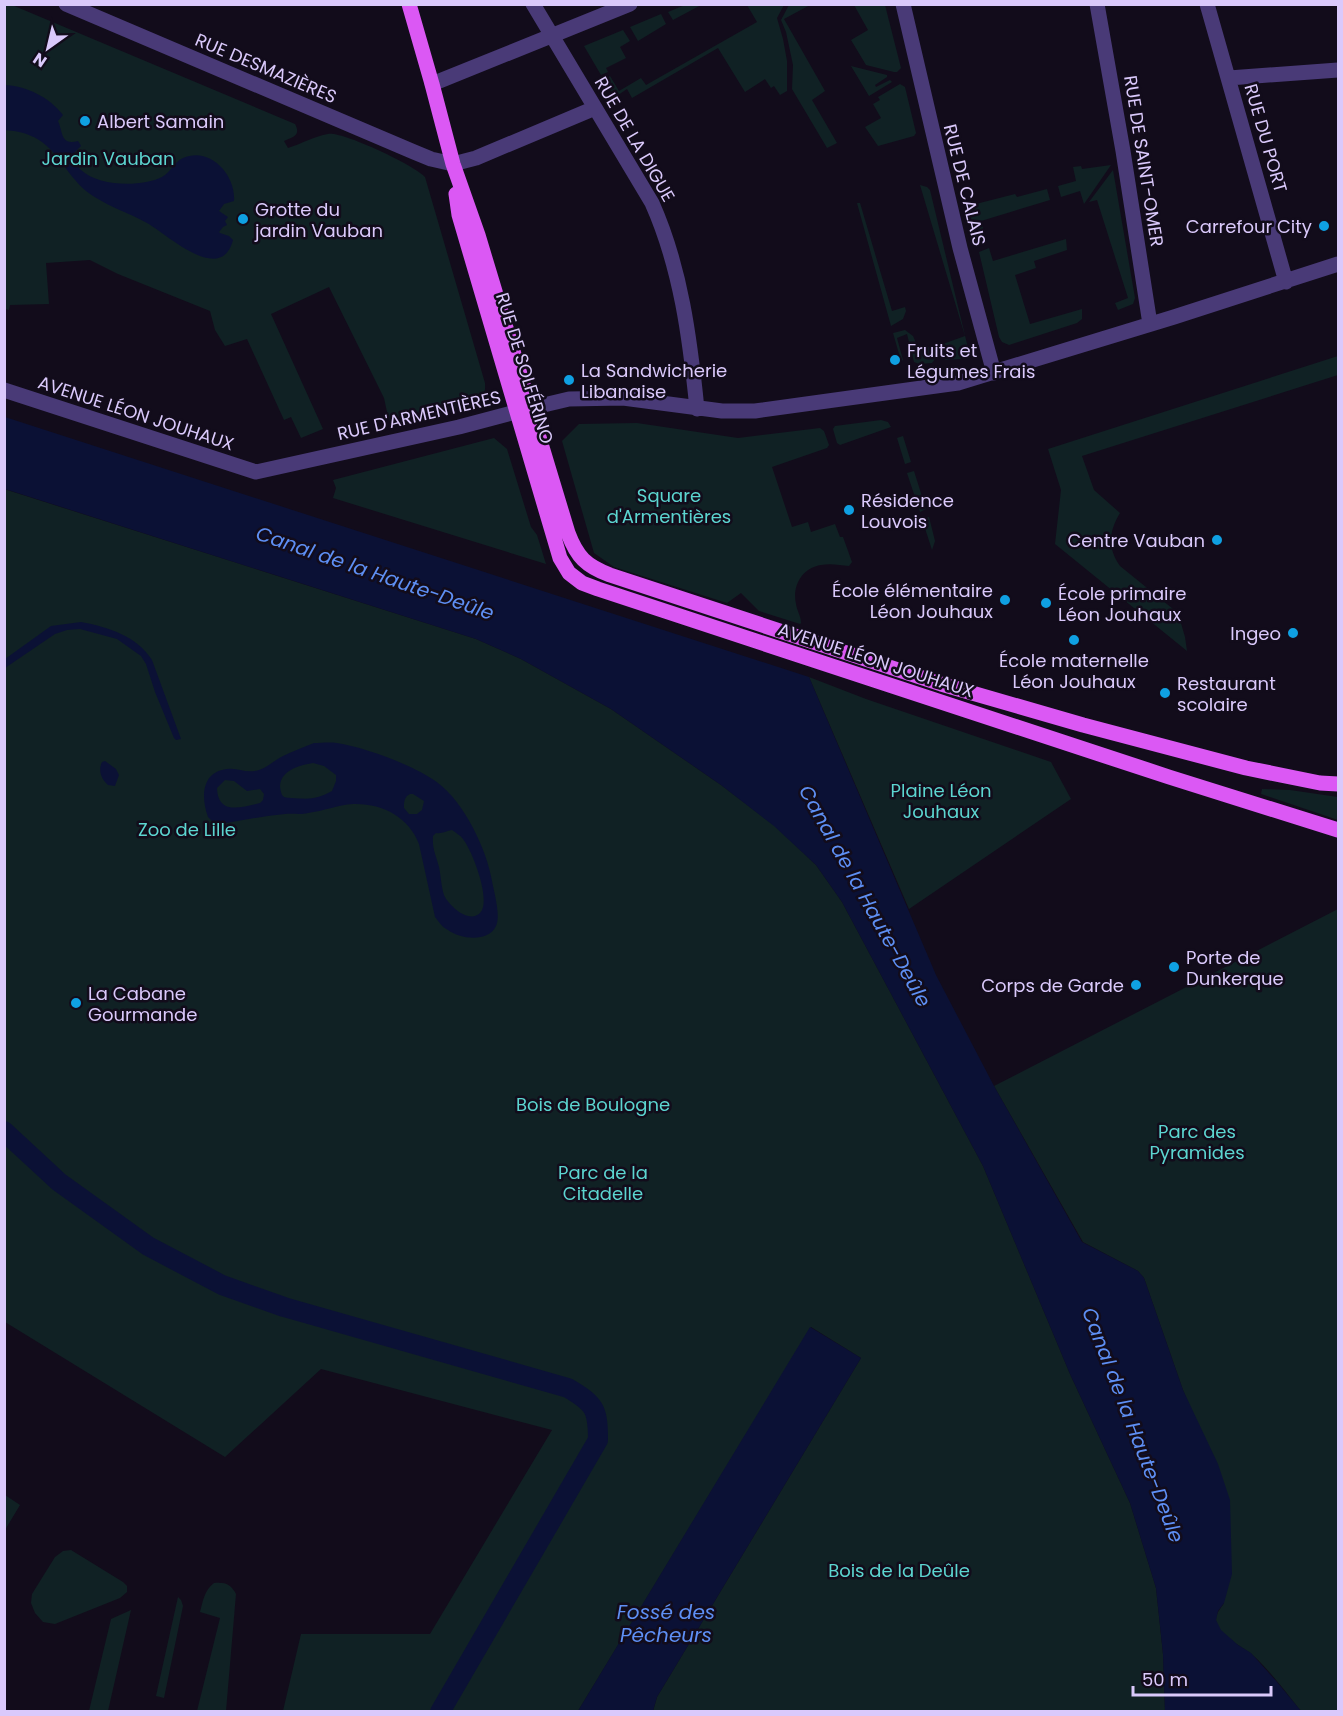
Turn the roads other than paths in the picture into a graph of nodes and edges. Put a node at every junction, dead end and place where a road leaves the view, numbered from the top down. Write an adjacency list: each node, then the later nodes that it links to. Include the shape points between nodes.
1 (66, 4): 13 (street, RUE DESMAZIÈRES, via 421,155)
2 (409, 4): 11 (main road, RUE DE SOLFÉRINO)
3 (533, 4): 8 (street, RUE DE LA DIGUE)
4 (630, 4): 8 (street)
5 (903, 4): 17 (street, RUE DE CALAIS, via 960,248)
6 (1097, 4): 16 (street, RUE DE SAINT-OMER)
7 (1207, 4): 10 (street, RUE DU PORT)
8 (552, 35): 11 (street); 12 (street, RUE DE LA DIGUE)
9 (1338, 70): 10 (street)
10 (1229, 78): 15 (street, RUE DU PORT)
11 (432, 84): 13 (main road, RUE DE SOLFÉRINO)
12 (595, 108): 13 (street); 19 (street, RUE DE LA DIGUE, via 652,203 668,245 688,330)
13 (453, 164): 20 (main road, RUE DE SOLFÉRINO, via 459,215)
14 (1338, 264): 15 (street, RUE D'ARMENTIÈRES)
15 (1286, 282): 16 (street, RUE D'ARMENTIÈRES)
16 (1150, 324): 17 (street, RUE D'ARMENTIÈRES)
17 (994, 373): 19 (street, RUE D'ARMENTIÈRES, via 958,383 755,411)
18 (4, 390): 21 (street, AVENUE LÉON JOUHAUX)
19 (697, 409): 20 (street, RUE D'ARMENTIÈRES, via 608,398 569,399)
20 (524, 410): 21 (street, RUE D'ARMENTIÈRES); 22 (main road, RUE DE SOLFÉRINO, via 573,547); 23 (main road, RUE DE SOLFÉRINO, via 560,558)
21 (256, 472)
22 (586, 563): 25 (main road, AVENUE LÉON JOUHAUX, via 620,579 941,684 1246,768)
23 (574, 578): 27 (main road, AVENUE LÉON JOUHAUX)
24 (1338, 776): 25 (main road)
25 (1320, 783): 26 (main road, AVENUE LÉON JOUHAUX)
26 (1338, 784)
27 (1338, 830)

